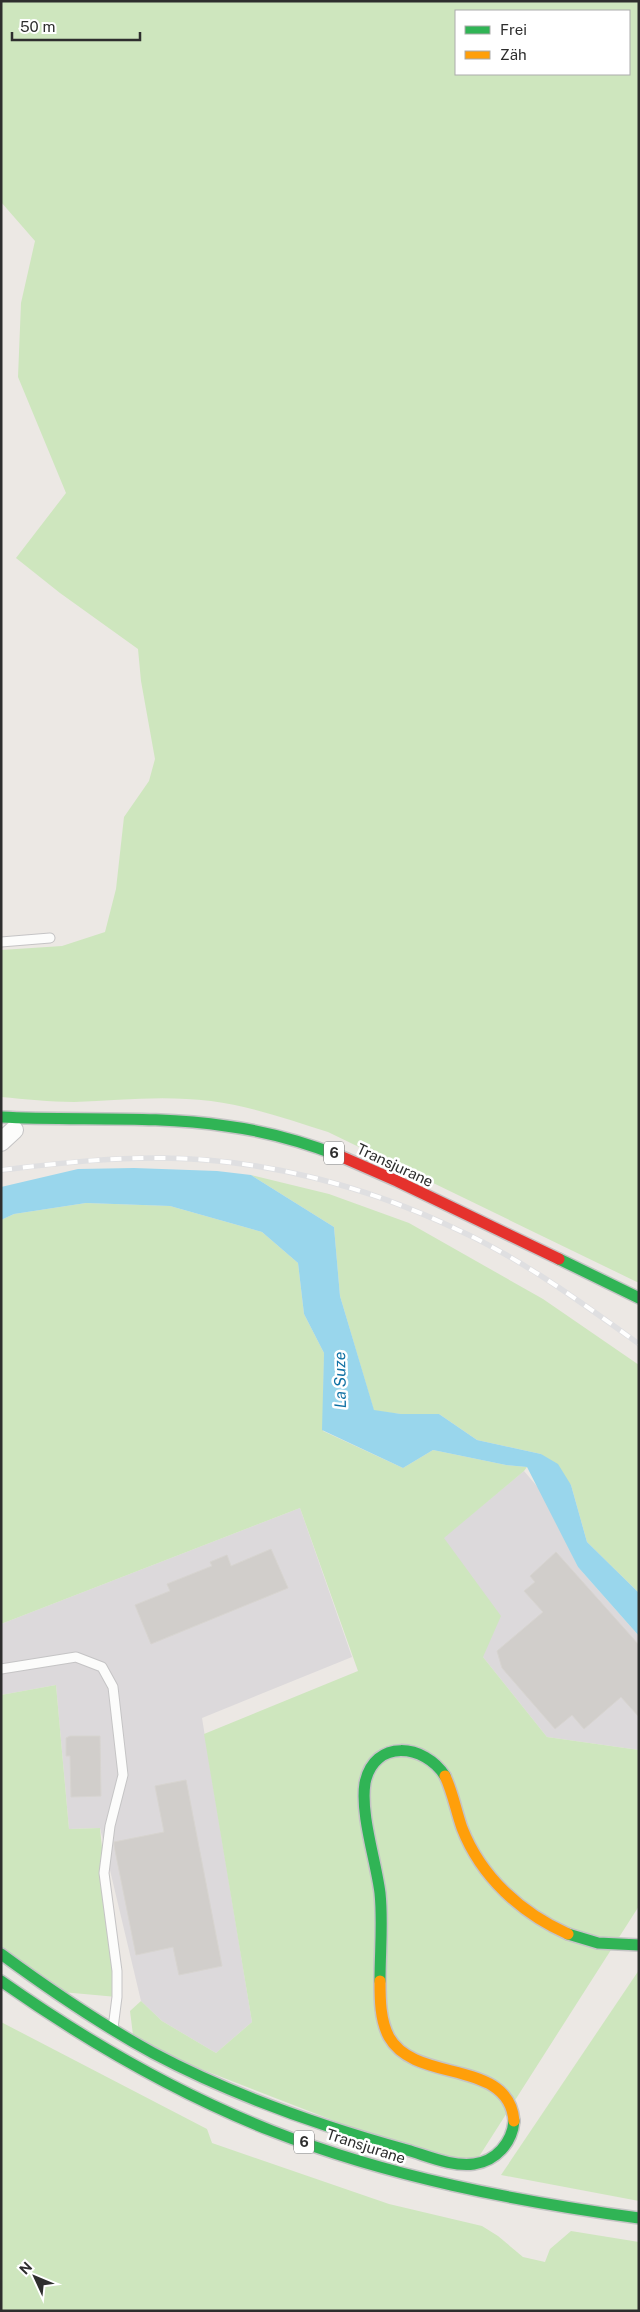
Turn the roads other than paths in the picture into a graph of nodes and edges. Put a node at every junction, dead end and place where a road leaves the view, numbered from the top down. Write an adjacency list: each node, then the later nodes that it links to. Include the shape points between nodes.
1 (50, 938): 2 (lane)
2 (1, 942)
3 (1, 1117): 6 (street, Transjurane / 6, via 215,1125 297,1141 330,1151 381,1174)
4 (14, 1130): 5 (street)
5 (1, 1142)
6 (639, 1298)
7 (1, 1669): 11 (lane, via 76,1657 102,1668 113,1688 123,1775 110,1826 104,1873 117,1971)
8 (639, 1945): 11 (street, via 594,1942 564,1932 530,1914 502,1889 477,1859 462,1829 448,1780 436,1764 421,1751 402,1749 386,1754 371,1769 364,1786 381,1907 381,2008 387,2034 400,2051 414,2060 485,2080 507,2098 514,2118 511,2140 495,2156 475,2164 371,2140 226,2088 176,2065)
9 (1, 1954): 11 (street)
10 (1, 1981): 12 (street, Transjurane / 6, via 103,2048 252,2123 404,2174 491,2195)
11 (113, 2028)
12 (639, 2218)

